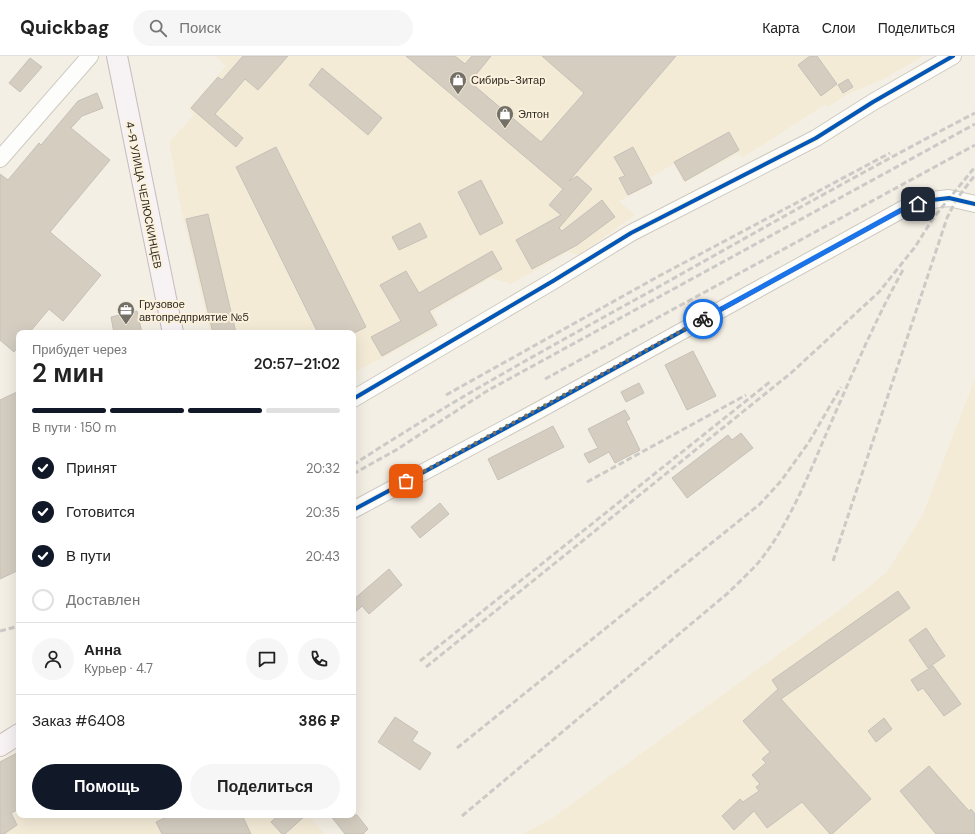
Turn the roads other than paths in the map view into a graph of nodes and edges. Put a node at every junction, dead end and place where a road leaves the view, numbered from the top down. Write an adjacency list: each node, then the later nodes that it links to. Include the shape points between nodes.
1 (90, 56): 4 (street)
2 (117, 56): 6 (main road, 4-Я УЛИЦА ЧЕЛЮСКИНЦЕВ)
3 (953, 56): 7 (street, via 816,138 631,233)
4 (0, 159)
5 (975, 204): 8 (street, via 949,198 905,208)
6 (172, 330)
7 (356, 397)
8 (356, 508)
9 (16, 736): 10 (main road)
10 (0, 746)

